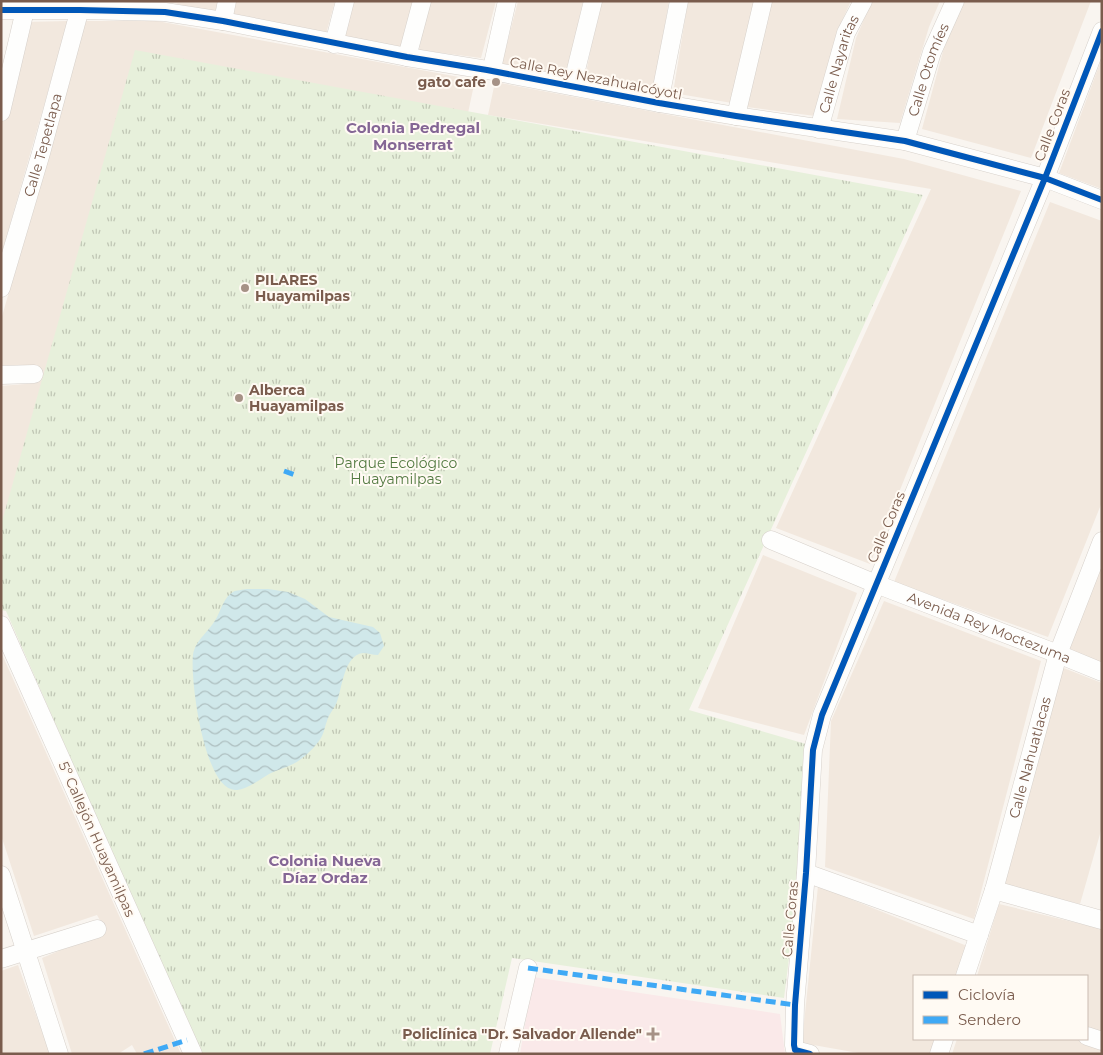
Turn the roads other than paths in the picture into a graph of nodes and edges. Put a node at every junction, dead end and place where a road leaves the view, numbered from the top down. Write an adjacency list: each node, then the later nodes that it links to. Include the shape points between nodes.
1 (227, 1): 13 (street)
2 (345, 1): 15 (street)
3 (422, 1): 16 (street)
4 (507, 1): 17 (street)
5 (593, 1): 18 (street)
6 (680, 1): 19 (street)
7 (763, 1): 21 (street)
8 (863, 1): 22 (street, Calle Nayaritas, via 846,33)
9 (955, 1): 23 (street, Calle Otomíes, via 932,52)
10 (81, 5): 11 (street, Calle Rey Nezahualcóyotl); 13 (street, Calle Rey Nezahualcóyotl, via 165,12); 26 (street, Calle Tepetlapa)
11 (24, 6): 12 (street, Calle Rey Nezahualcóyotl); 20 (street)
12 (1, 10)
13 (223, 22): 15 (street, Calle Rey Nezahualcóyotl)
14 (1102, 31): 24 (street, Calle Coras)
15 (334, 44): 16 (street, Calle Rey Nezahualcóyotl)
16 (407, 57): 17 (street, Calle Rey Nezahualcóyotl)
17 (491, 68): 18 (street, Calle Rey Nezahualcóyotl)
18 (572, 86): 19 (street, Calle Rey Nezahualcóyotl)
19 (659, 103): 21 (street, Calle Rey Nezahualcóyotl)
20 (1, 112)
21 (736, 116): 22 (street, Calle Rey Nezahualcóyotl)
22 (819, 129): 23 (street, Calle Rey Nezahualcóyotl)
23 (905, 141): 24 (street, Calle Rey Nezahualcóyotl)
24 (1045, 178): 25 (street, Calle Rey Nezahualcóyotl); 31 (street, Calle Coras)
25 (1102, 200)
26 (1, 288)
27 (34, 374): 28 (street)
28 (1, 375)
29 (771, 540): 31 (street, Avenida Rey Moctezuma)
30 (1102, 542): 33 (street, Calle Nahuatlacas)
31 (876, 584): 33 (street, Avenida Rey Moctezuma); 35 (street, Calle Coras, via 822,715 813,750)
32 (1, 625): 50 (street, 5º Callejón Huayamilpas)
33 (1058, 654): 34 (street, Avenida Rey Moctezuma); 37 (street, Calle Nahuatlacas)
34 (1102, 672)
35 (806, 873): 40 (street); 48 (street, Calle Coras, via 794,1045 795,1050)
36 (1, 875): 41 (street)
37 (994, 890): 38 (street); 40 (street, Calle Nahuatlacas)
38 (1102, 920)
39 (97, 929): 41 (street)
40 (979, 935): 44 (street, Calle Nahuatlacas)
41 (25, 951): 42 (street); 49 (street)
42 (1, 958)
43 (528, 968): 51 (street)
44 (965, 975)
45 (1088, 1036): 47 (street)
46 (944, 1040): 52 (street)
47 (1102, 1040)
48 (806, 1053)
49 (59, 1054)
50 (193, 1054)
51 (508, 1054)
52 (939, 1054)

